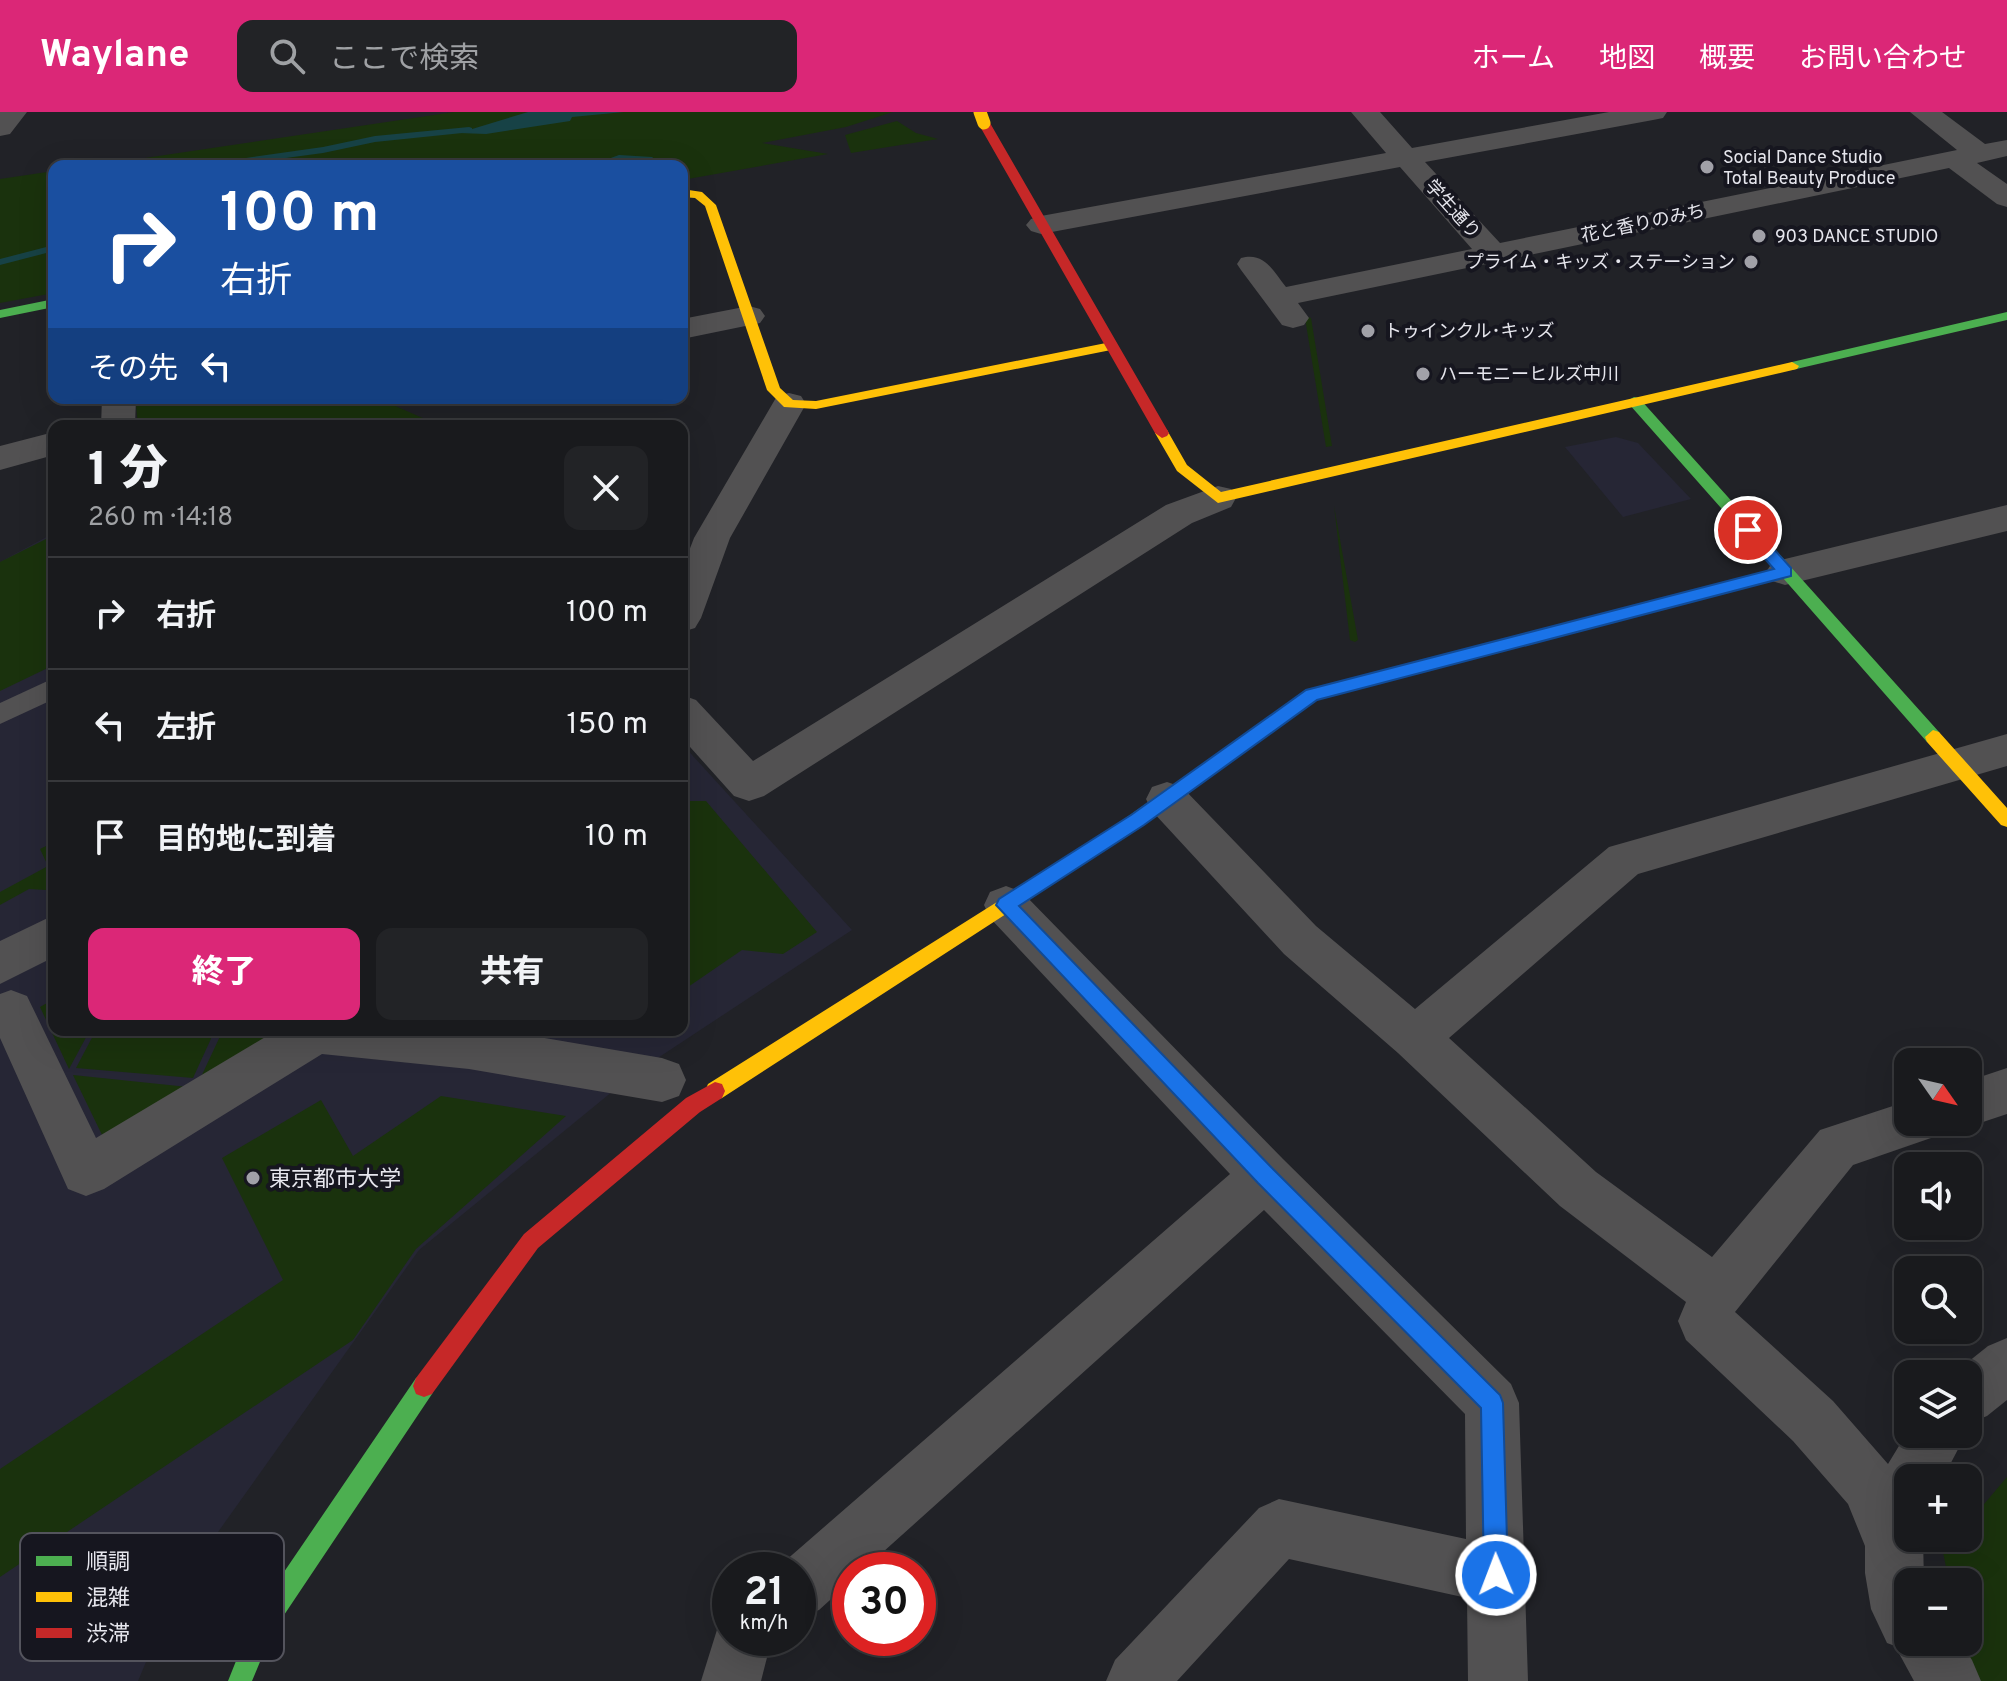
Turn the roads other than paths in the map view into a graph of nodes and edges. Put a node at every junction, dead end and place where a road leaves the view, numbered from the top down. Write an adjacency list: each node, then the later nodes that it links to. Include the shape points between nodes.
1 (13, 112): 6 (street)
2 (1365, 112): 10 (street, 学生通り)
3 (1653, 112): 9 (street)
4 (982, 117): 9 (street)
5 (1935, 120): 7 (street)
6 (0, 128)
7 (1986, 169): 10 (street, 花と香りのみち)
8 (688, 194): 14 (street, via 710,205)
9 (1041, 225): 17 (street)
10 (1489, 261): 11 (street, 花と香りのみち, via 1319,290 1298,313)
11 (1252, 264)
12 (48, 304): 13 (street)
13 (0, 314)
14 (749, 316): 16 (street); 19 (street, via 774,390)
15 (2007, 316): 18 (street)
16 (688, 328)
17 (1111, 346): 19 (street, via 816,405); 22 (street, via 1182,468)
18 (1634, 401): 22 (street); 24 (street)
19 (789, 404): 25 (street, via 712,538)
20 (48, 445): 21 (street)
21 (0, 458)
22 (1218, 498): 28 (street, via 1179,514 749,784)
23 (2007, 518): 24 (street)
24 (1785, 572): 30 (street); 31 (street, via 1312,695)
25 (688, 602)
26 (48, 691): 27 (lane)
27 (0, 714)
28 (688, 718)
29 (2007, 750): 30 (street)
30 (1957, 764): 32 (street); 39 (street, via 1624,860)
31 (1167, 799): 33 (street); 39 (street, via 1300,940)
32 (2007, 820)
33 (1006, 905): 44 (street); 53 (street, via 693,1105 531,1241 427,1381)
34 (48, 938): 35 (street)
35 (0, 964)
36 (4, 1005): 37 (street, via 86,1172)
37 (307, 1036)
38 (363, 1036): 40 (street, via 469,1047)
39 (1415, 1038): 45 (street, via 1578,1189)
40 (662, 1080)
41 (2007, 1091): 42 (street)
42 (1982, 1099)
43 (1894, 1128): 45 (street, via 1837,1147)
44 (1265, 1176): 51 (street); 52 (street, via 1492,1403)
45 (1716, 1292): 49 (street, via 1705,1321 1813,1421 1868,1484)
46 (2007, 1365): 47 (street)
47 (1982, 1386)
48 (1894, 1540): 49 (street)
49 (1893, 1544): 50 (street)
50 (1895, 1568)
51 (816, 1573)
52 (1496, 1575): 59 (street, via 1279,1528); 60 (street)
53 (284, 1594)
54 (737, 1656): 58 (street)
55 (1933, 1656): 61 (street)
56 (248, 1661): 57 (street)
57 (240, 1681)
58 (731, 1681)
59 (1136, 1681)
60 (1498, 1681)
61 (1951, 1681)

